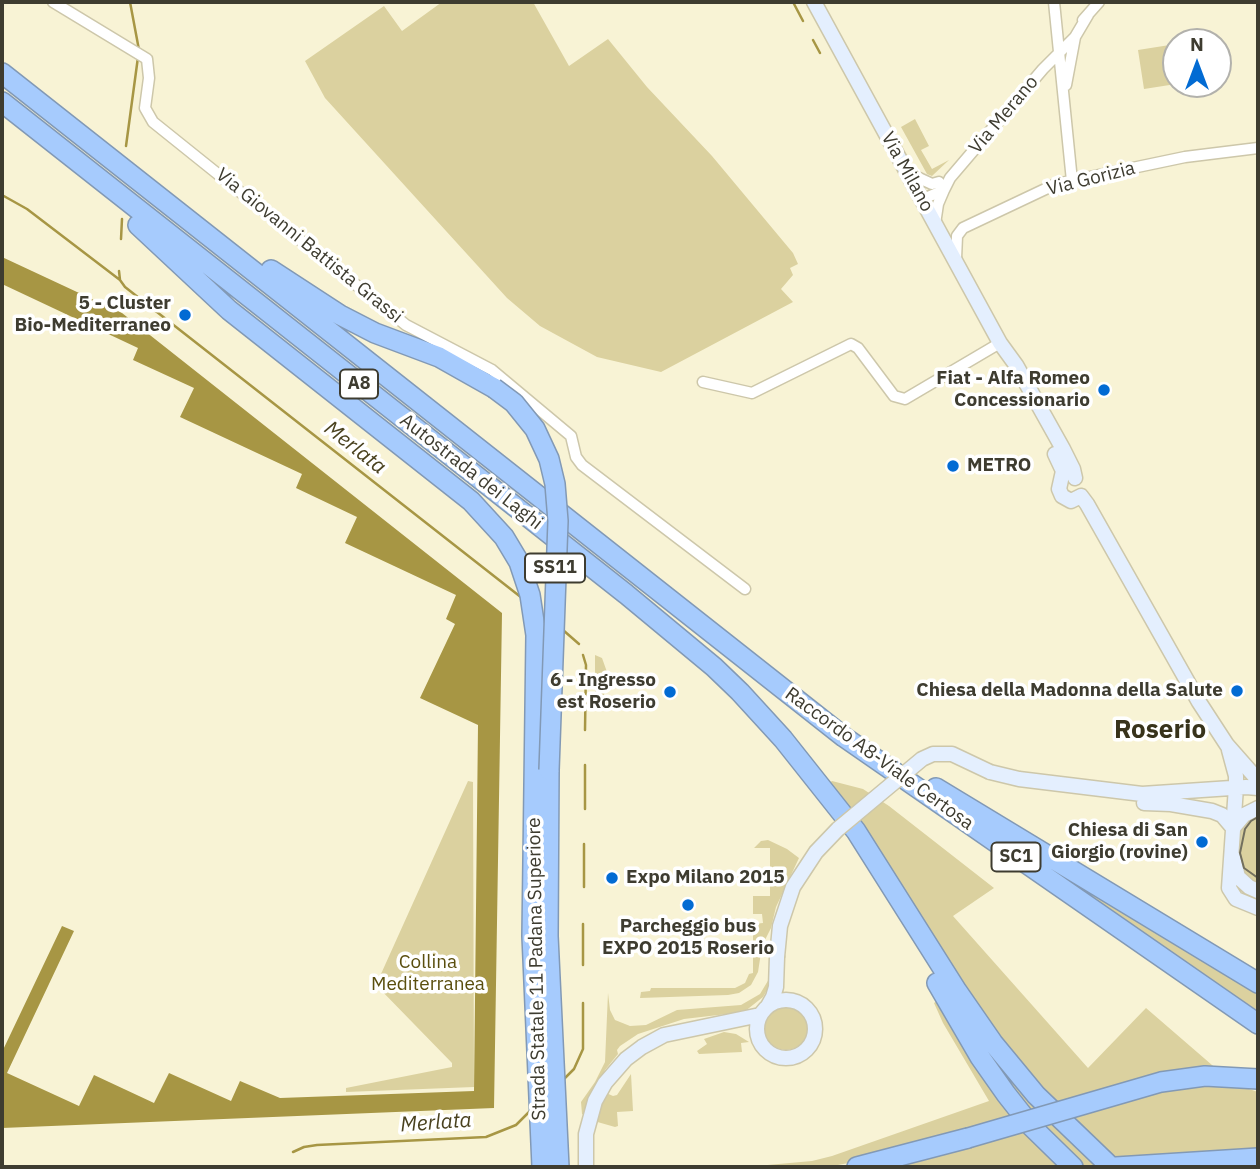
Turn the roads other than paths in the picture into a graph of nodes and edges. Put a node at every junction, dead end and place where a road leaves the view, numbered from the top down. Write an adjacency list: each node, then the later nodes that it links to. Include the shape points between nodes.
1 (53, 2): 24 (street, Via Giovanni Battista Grassi, via 144,56 149,65 145,108 149,118 406,325 492,370 571,436 582,465)
2 (814, 2): 14 (street, Via Milano)
3 (1054, 2): 7 (street)
4 (1099, 2): 5 (street)
5 (1088, 15): 6 (street); 7 (street)
6 (1075, 37): 7 (street); 9 (street)
7 (1058, 52): 9 (street); 16 (street, Via Merano)
8 (2, 74): 11 (highway, Autostrada dei Laghi / A8)
9 (1064, 92): 15 (street)
10 (2, 102): 30 (highway, Autostrada dei Laghi / A8, via 704,659 762,716)
11 (43, 107): 25 (highway, Autostrada dei Laghi / A8); 27 (highway, SS11, bridge, via 152,176 323,306 448,362 494,388 514,403 535,429 549,459 558,520)
12 (2, 114): 27 (highway, SS11, via 22,135 153,237 229,310 471,501 494,525 519,562 533,610)
13 (1258, 148): 15 (street, Via Gorizia, via 1185,157)
14 (908, 173): 16 (street, via 932,184); 17 (street, Via Milano)
15 (1072, 181): 19 (street, Via Gorizia, via 1056,184 963,228 957,236)
16 (945, 183): 17 (street, Via Merano); 18 (street, Via Merano)
17 (923, 199): 18 (street, Via Milano)
18 (935, 224): 19 (street, Via Milano)
19 (956, 259): 20 (street, Via Milano)
20 (1000, 343): 21 (street, via 905,398 894,396 851,344 752,393); 22 (street, Via Milano, via 1002,355)
21 (703, 382)
22 (1068, 480): 23 (street, via 1083,486); 23 (street, via 1060,493 1064,499 1074,501)
23 (1081, 496): 26 (street)
24 (745, 589)
25 (777, 684): 41 (highway, via 933,786); 45 (highway, Raccordo A8-Viale Certosa / SC1, via 881,764)
26 (1227, 745): 29 (street); 31 (street)
27 (541, 770): 49 (highway, Strada Statale 11 Padana Superiore / SS11, via 532,936); 50 (highway, Strada Statale 11 Padana Superiore / SS11)
28 (990, 772): 33 (street, via 1120,793); 35 (street, via 1062,794); 40 (street, bridge, via 952,754 933,754 838,829 793,887 780,926)
29 (1258, 780)
30 (820, 788): 53 (highway, via 991,1073 1032,1127); 54 (highway, via 856,831 993,1043 1036,1095)
31 (1236, 788): 32 (street); 33 (street); 36 (street)
32 (1258, 788)
33 (1192, 792): 35 (street, via 1194,802)
34 (1258, 808): 36 (street)
35 (1212, 811): 36 (street)
36 (1233, 828): 37 (street)
37 (1231, 846): 38 (street, via 1238,877); 39 (street, via 1230,892)
38 (1258, 891)
39 (1258, 908)
40 (777, 957): 42 (street); 43 (street, via 774,997)
41 (1258, 983)
42 (789, 1000): 43 (street, via 778,1001); 46 (street, via 803,1005 813,1017 815,1032 807,1049 794,1057 778,1057 766,1050)
43 (764, 1011): 44 (street); 46 (street)
44 (719, 1024): 46 (street); 51 (street, via 664,1035 642,1046 614,1071 590,1116)
45 (1258, 1024)
46 (758, 1037)
47 (1258, 1079): 52 (highway, bridge, via 1205,1076 1161,1082)
48 (1258, 1158): 54 (highway)
49 (542, 1167)
50 (559, 1167)
51 (586, 1167)
52 (857, 1167)
53 (1073, 1167)
54 (1114, 1167)

